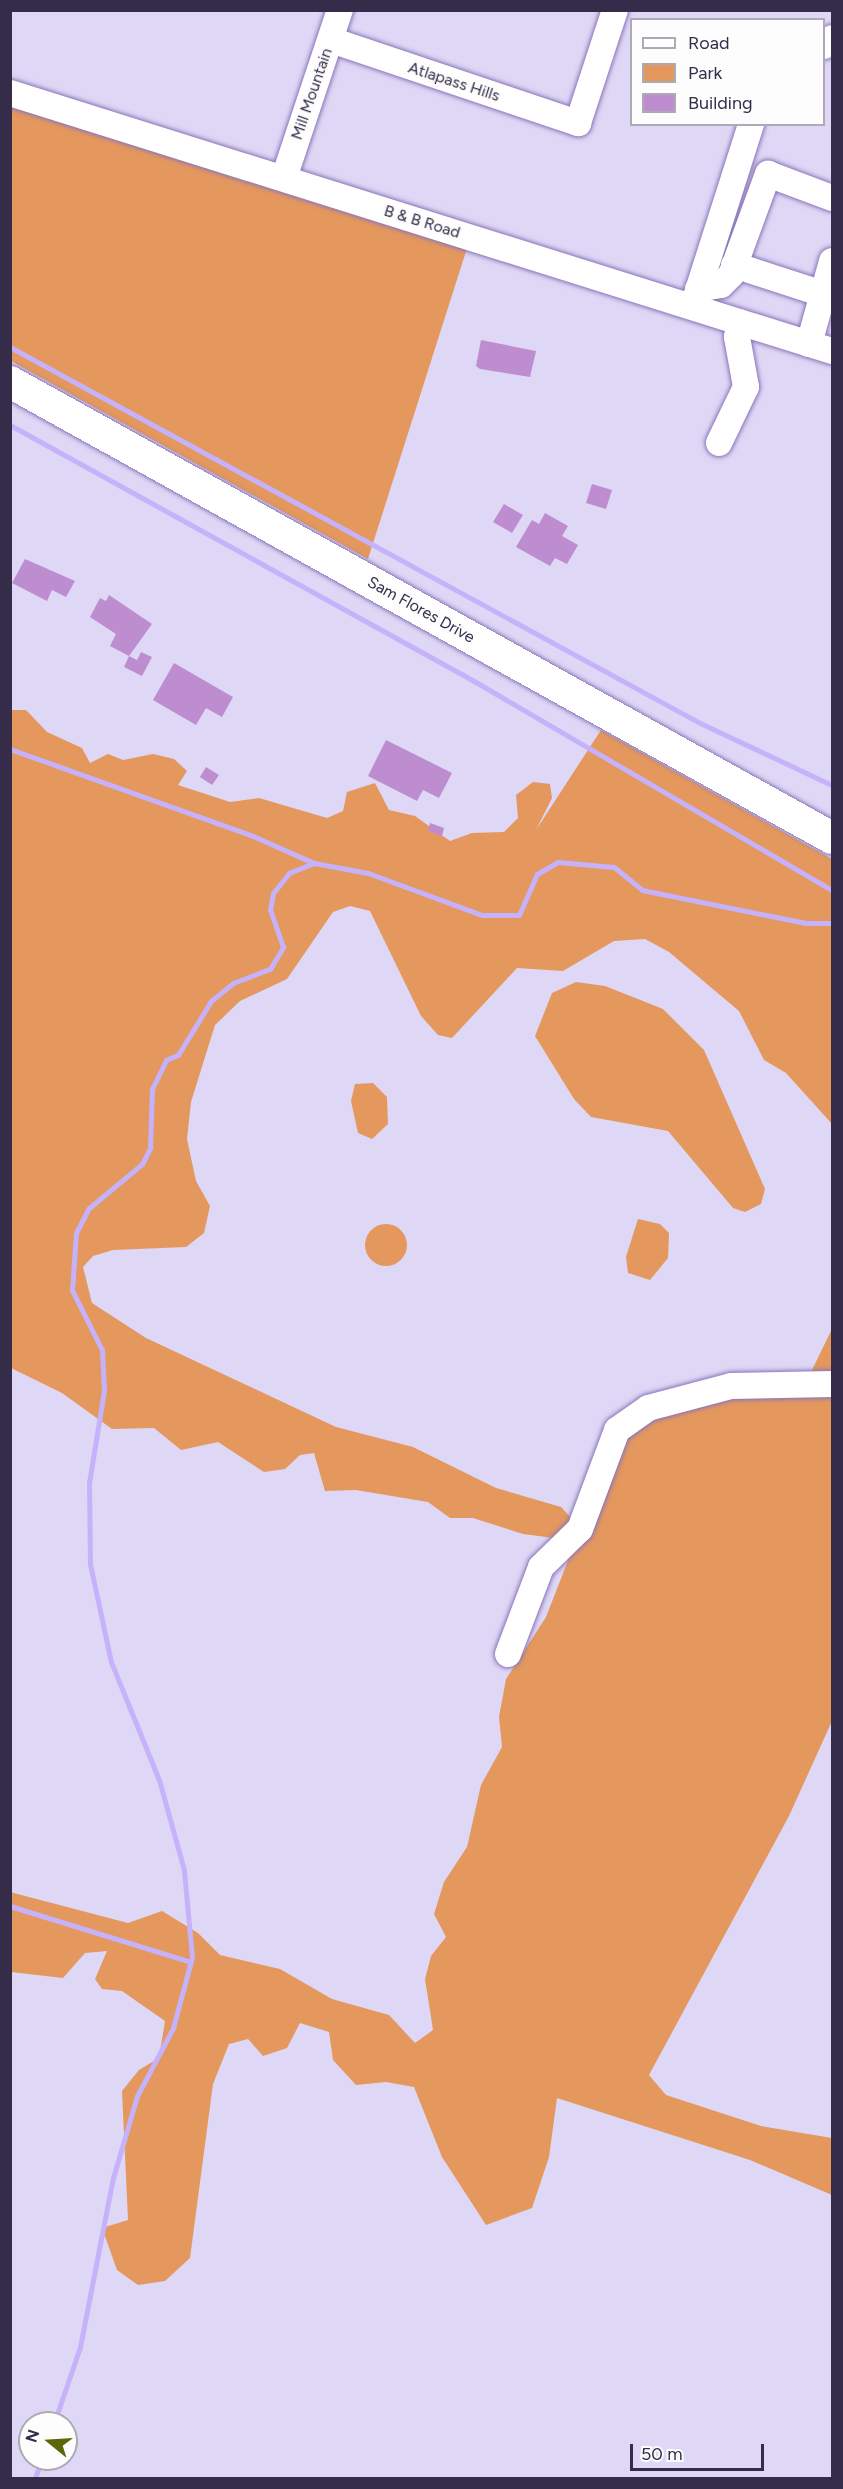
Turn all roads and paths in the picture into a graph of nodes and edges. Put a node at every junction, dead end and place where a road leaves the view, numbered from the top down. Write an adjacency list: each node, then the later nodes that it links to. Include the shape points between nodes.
1 (340, 10): 3 (street, Mill Mountain)
2 (615, 10): 3 (street, Atlapass Hills, via 578,123)
3 (331, 40): 6 (street, Mill Mountain)
4 (10, 93): 6 (street, B & B Road)
5 (750, 126): 11 (street)
6 (284, 178): 11 (street, B & B Road)
7 (832, 198): 9 (street, via 768,174)
8 (832, 261): 10 (street)
9 (734, 265): 10 (street); 11 (street, via 726,281)
10 (823, 294): 13 (street)
11 (695, 298): 12 (street, B & B Road)
12 (740, 322): 13 (street, B & B Road); 15 (street, via 737,337 746,387)
13 (821, 347)
14 (10, 382): 16 (main road, Sam Flores Drive)
15 (719, 443)
16 (832, 838)
17 (832, 1384): 18 (street, via 731,1386 648,1408 617,1430 579,1529 541,1567)
18 (508, 1654)

